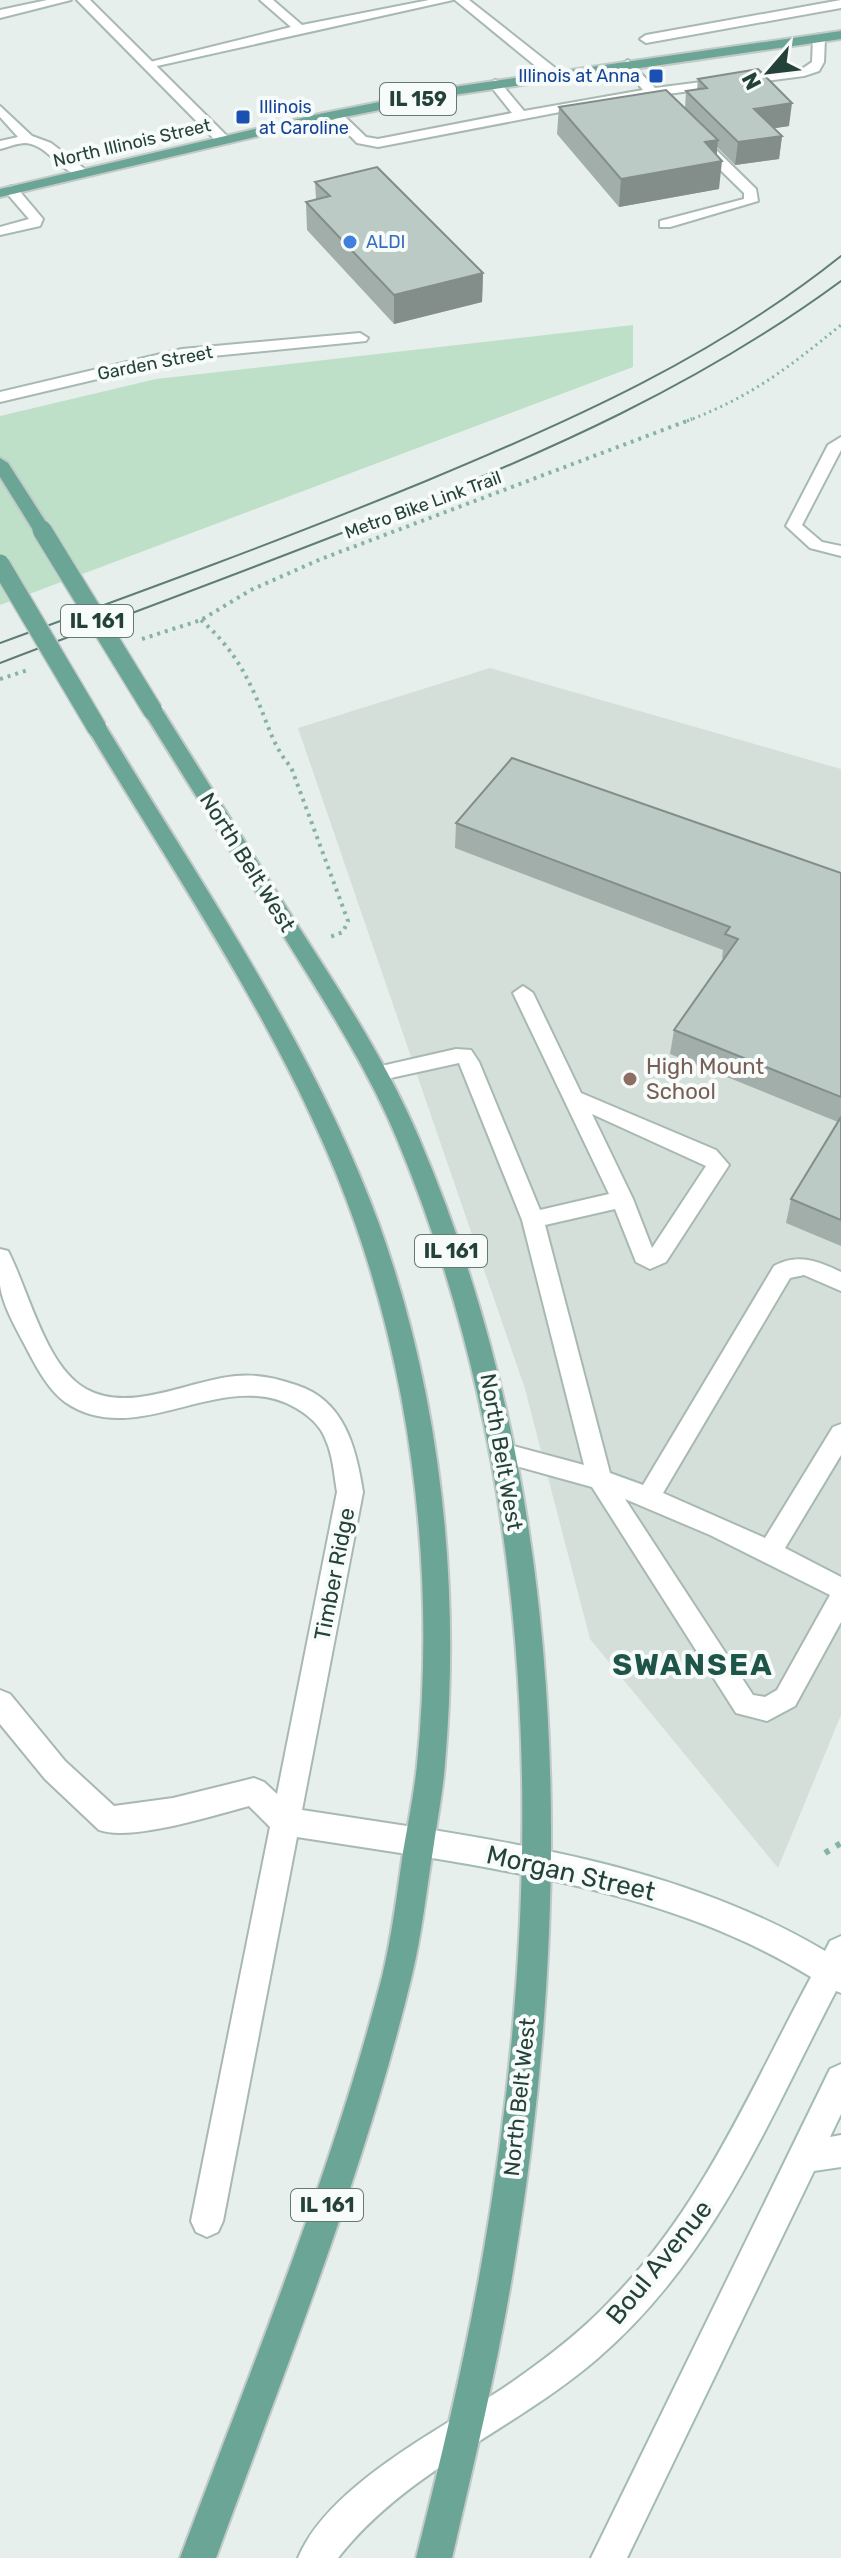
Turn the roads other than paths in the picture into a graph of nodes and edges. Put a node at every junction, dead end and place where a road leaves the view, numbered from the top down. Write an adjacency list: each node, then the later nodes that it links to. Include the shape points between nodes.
1 (65, 0): 7 (street)
2 (83, 0): 12 (street)
3 (266, 0): 8 (lane)
4 (447, 0): 8 (lane)
5 (461, 0): 14 (street)
6 (841, 4): 11 (lane)
7 (0, 14)
8 (300, 29): 12 (lane)
9 (841, 35): 10 (main road, North Illinois Street / IL 159)
10 (819, 38): 13 (main road, North Illinois Street / IL 159); 16 (lane, via 818,62 804,72)
11 (646, 39)
12 (148, 64): 23 (street)
13 (628, 64): 14 (main road, North Illinois Street / IL 159); 16 (lane)
14 (554, 74): 15 (main road, North Illinois Street / IL 159)
15 (495, 84): 18 (main road, North Illinois Street / IL 159); 19 (lane)
16 (651, 92): 19 (lane); 20 (lane)
17 (0, 110): 22 (lane)
18 (336, 115): 19 (lane, via 362,140 378,143); 23 (main road, North Illinois Street / IL 159)
19 (520, 115)
20 (672, 115)
21 (694, 137): 27 (lane, via 751,192 751,201)
22 (27, 139): 24 (lane); 25 (lane, via 46,146)
23 (223, 140): 25 (main road, North Illinois Street / IL 159)
24 (0, 145)
25 (81, 173): 26 (main road, North Illinois Street / IL 159)
26 (6, 191): 28 (lane, via 36,219)
27 (665, 224)
28 (0, 231)
29 (360, 338): 30 (street, Garden Street, via 182,354)
30 (0, 397)
31 (841, 442): 33 (lane, via 794,526 816,545)
32 (0, 463): 36 (main road, North Belt West / IL 161, bridge, via 349,1021)
33 (841, 551)
34 (0, 564): 51 (main road, IL 161, bridge, via 272,1022 339,1156 388,1294 411,1381 434,1555 432,1760)
35 (523, 993): 37 (lane)
36 (377, 1074): 39 (lane, via 464,1055); 43 (main road, North Belt West / IL 161, via 435,1203 495,1398)
37 (574, 1098): 38 (lane); 38 (lane, via 709,1156 718,1165 658,1256 650,1260)
38 (622, 1199): 39 (lane)
39 (533, 1220): 44 (lane)
40 (0, 1258): 50 (street, Timber Ridge, via 53,1374 76,1395 101,1407 139,1408 229,1384 275,1386 314,1404 343,1440 350,1492)
41 (841, 1282): 45 (lane, via 802,1265 782,1272)
42 (841, 1434): 46 (lane)
43 (506, 1454): 44 (lane); 52 (main road, North Belt West / IL 161, via 530,1657)
44 (599, 1478): 45 (lane); 48 (lane, via 745,1705 767,1709 786,1698)
45 (649, 1495): 46 (lane)
46 (770, 1552): 47 (lane)
47 (841, 1589)
48 (841, 1598)
49 (0, 1703): 50 (street, via 55,1770 109,1820 173,1812 254,1791)
50 (284, 1821): 51 (street, Morgan Street); 57 (street, Timber Ridge)
51 (420, 1842): 52 (street, Morgan Street); 59 (main road, IL 161, via 398,1972 348,2146)
52 (535, 1860): 53 (street, Morgan Street, via 666,1895); 58 (main road, North Belt West / IL 161, via 516,2148)
53 (837, 1967): 58 (street, Boul Avenue, via 724,2181 679,2246 624,2311 576,2354)
54 (841, 2080): 56 (street)
55 (841, 2151): 56 (street)
56 (804, 2156): 62 (street)
57 (207, 2221)
58 (465, 2429): 60 (street, Boul Avenue, via 394,2479 330,2537); 61 (main road, North Belt West / IL 161)
59 (198, 2558)
60 (316, 2558)
61 (434, 2558)
62 (609, 2558)

